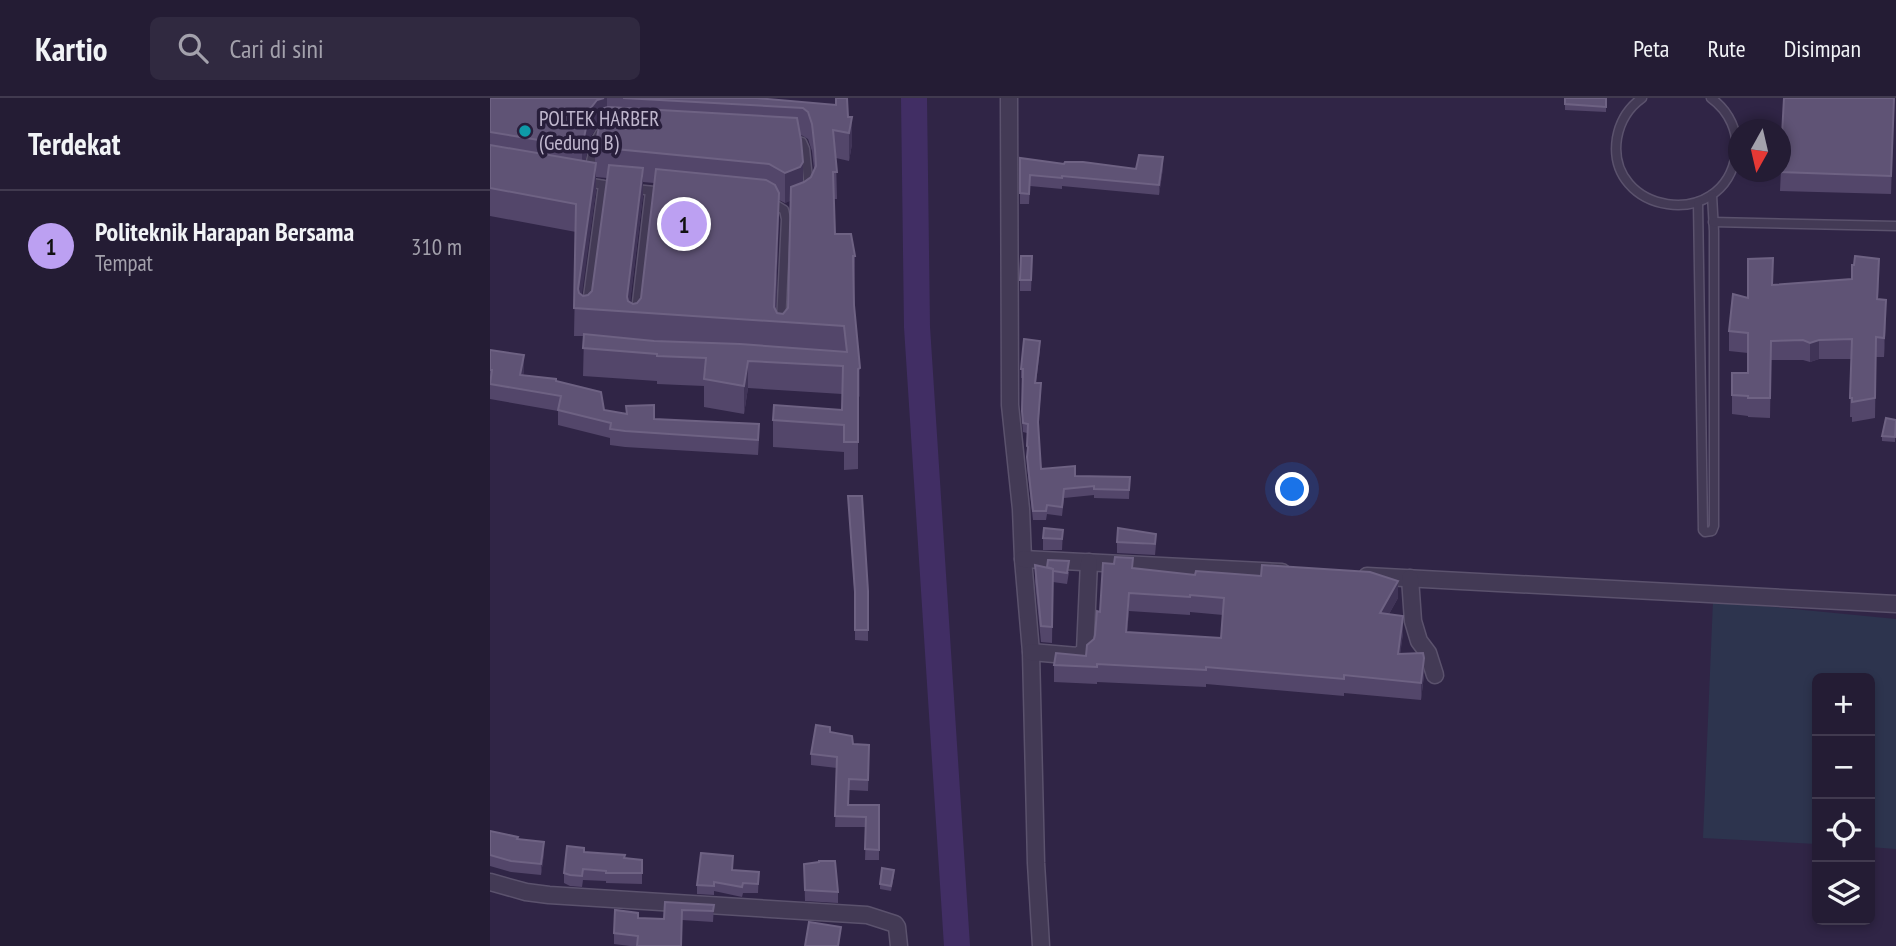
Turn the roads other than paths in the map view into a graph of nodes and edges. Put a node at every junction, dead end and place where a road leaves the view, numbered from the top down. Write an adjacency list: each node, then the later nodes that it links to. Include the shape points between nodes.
1 (1009, 98): 22 (street, via 1010,405)
2 (1711, 98): 11 (lane, via 1732,122 1737,151 1728,178)
3 (1637, 100): 14 (lane, via 1625,115 1617,142 1617,156 1629,183 1645,197 1665,205)
4 (607, 131): 7 (lane, via 596,140)
5 (784, 140): 12 (lane, via 802,142 806,149)
6 (574, 180): 7 (lane)
7 (587, 182): 8 (lane)
8 (603, 186): 9 (lane); 19 (lane)
9 (650, 191): 10 (lane); 20 (lane)
10 (676, 193)
11 (1712, 195): 14 (lane); 17 (lane)
12 (808, 198)
13 (768, 201): 16 (lane)
14 (1698, 202): 17 (lane, via 1705,532 1714,526)
15 (794, 206): 16 (lane)
16 (784, 210): 21 (lane)
17 (1713, 222): 18 (lane)
18 (1896, 226)
19 (585, 317)
20 (634, 325)
21 (781, 335)
22 (1023, 559): 23 (street); 28 (street)
23 (1089, 562): 24 (street); 28 (street, via 1085,651 1078,656)
24 (1303, 573)
25 (1357, 576): 26 (street)
26 (1410, 578): 27 (street); 29 (street, via 1413,621)
27 (1896, 604)
28 (1031, 652): 32 (street)
29 (1435, 676)
30 (490, 882): 31 (street, via 549,895 867,915 895,923)
31 (899, 946)
32 (1041, 946)

